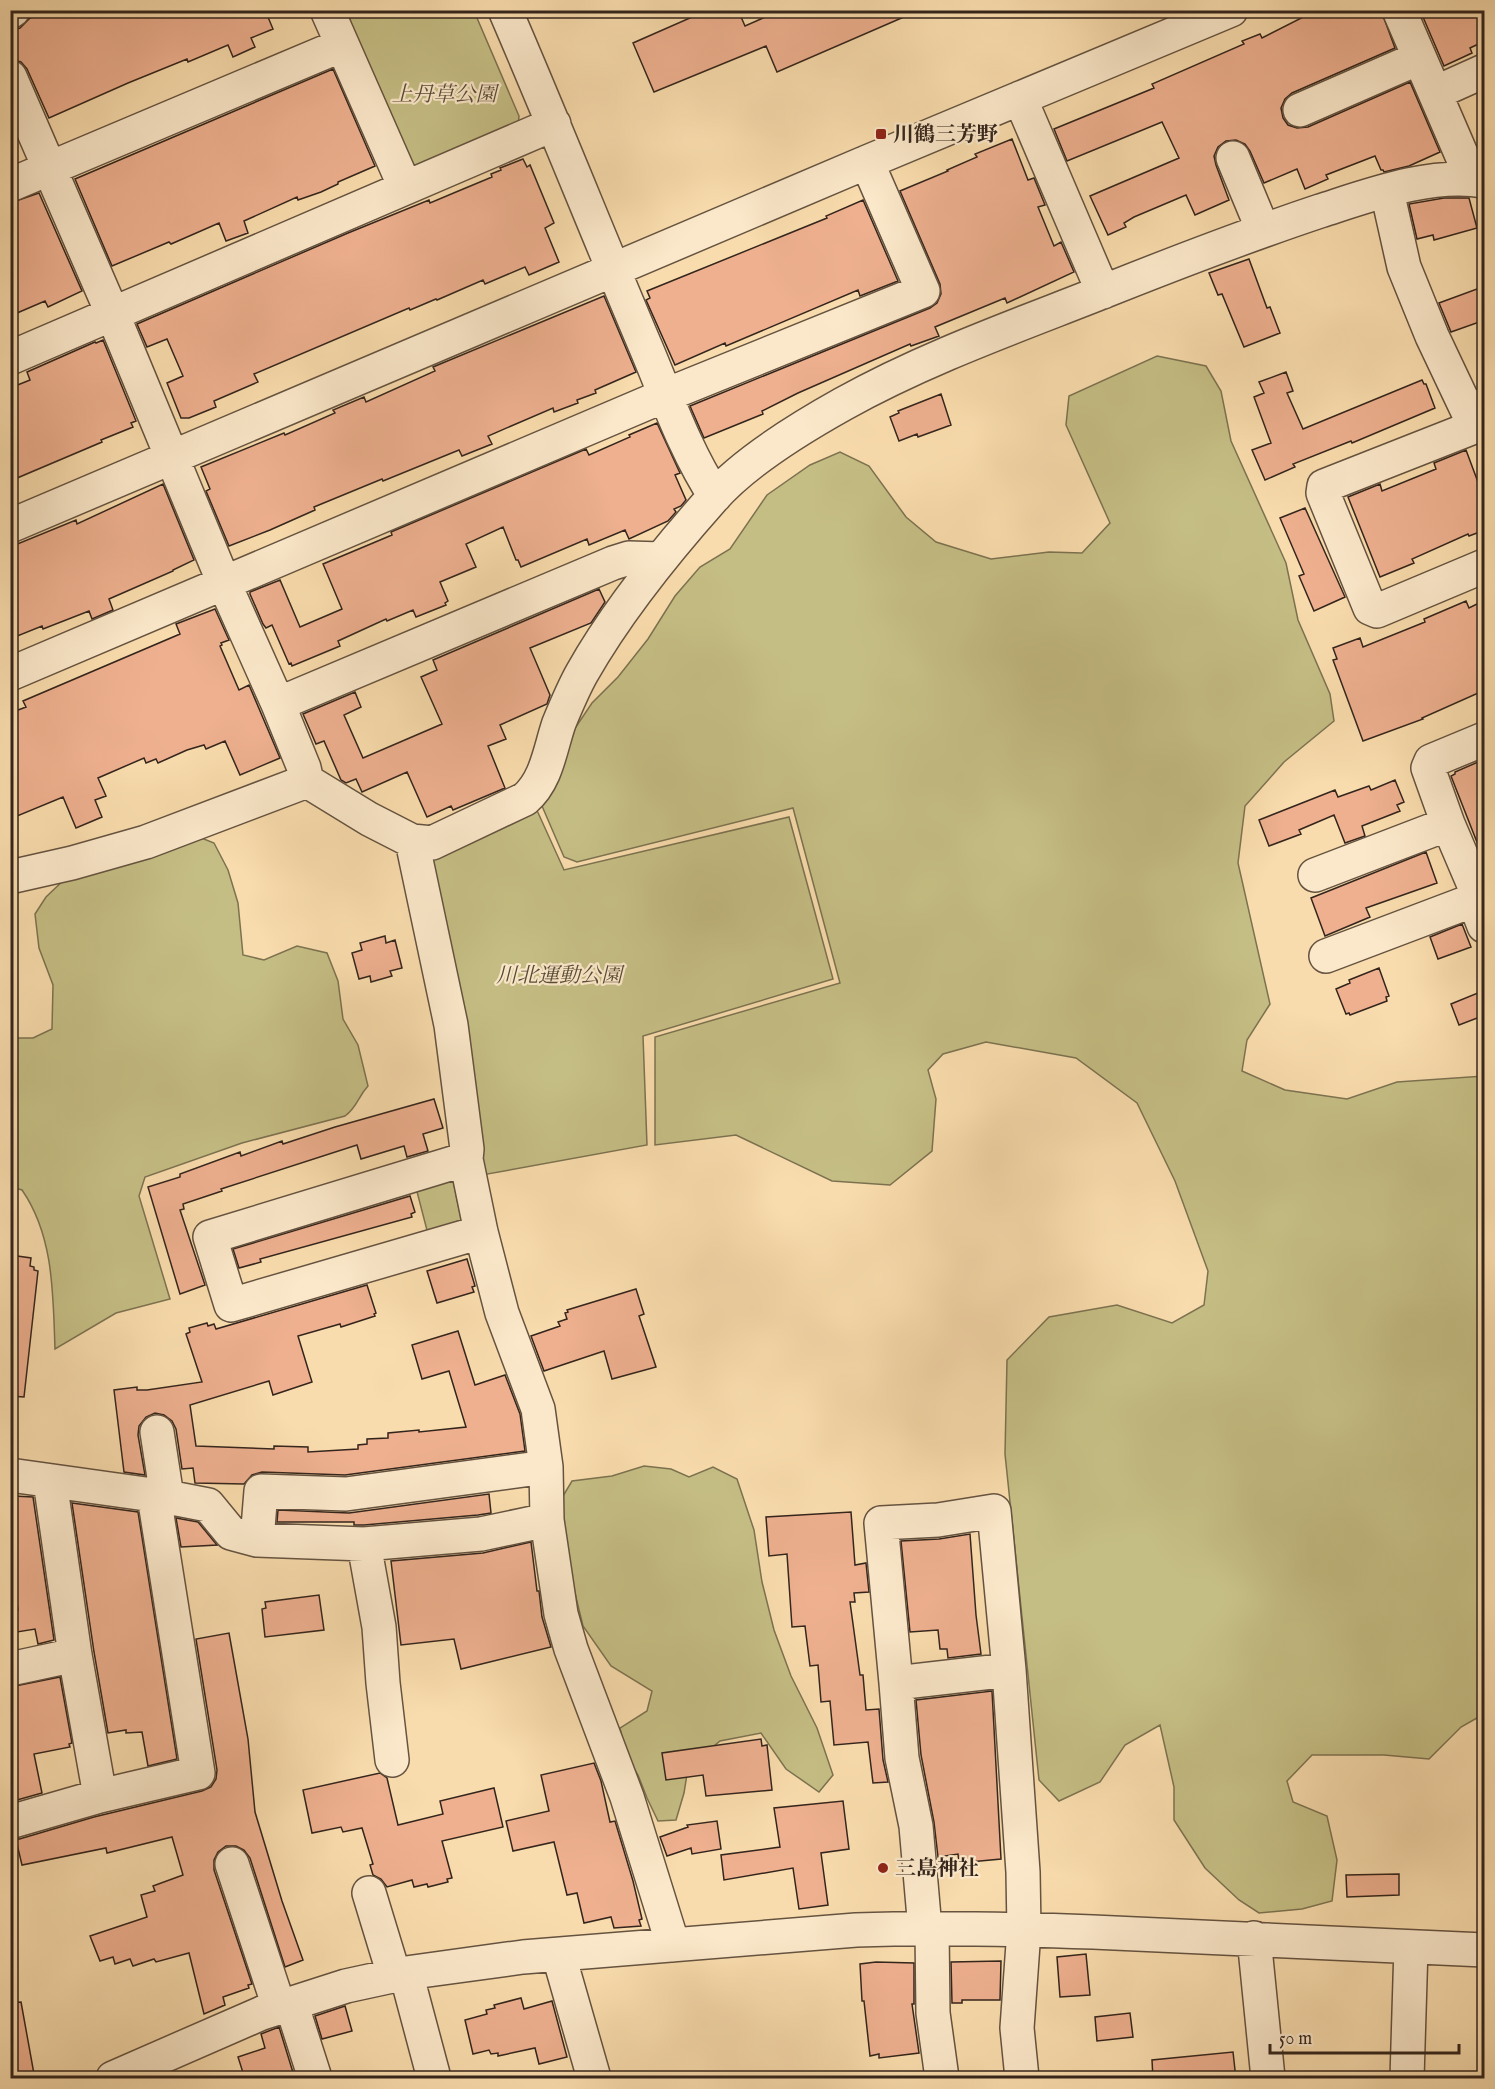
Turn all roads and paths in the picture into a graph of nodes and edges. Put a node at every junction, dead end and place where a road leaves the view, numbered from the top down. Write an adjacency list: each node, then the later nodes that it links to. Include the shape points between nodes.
1 (327, 10): 5 (street)
2 (505, 10): 12 (street)
3 (1231, 10): 10 (street)
4 (1399, 10): 6 (street)
5 (342, 45): 15 (street); 18 (street)
6 (1419, 58): 9 (street); 11 (street)
7 (1485, 71): 9 (street)
8 (10, 77): 15 (street)
9 (1435, 93): 16 (street)
10 (1020, 98): 14 (street); 22 (street)
11 (1300, 110)
12 (554, 124): 18 (street); 21 (street)
13 (1233, 158): 20 (street)
14 (867, 162): 21 (street); 25 (street, via 923,291)
15 (50, 169): 17 (street); 23 (street)
16 (1478, 180): 19 (street, via 1439,180)
17 (10, 185)
18 (405, 188): 23 (street)
19 (1387, 191): 20 (street); 26 (street, via 1404,267 1432,336)
20 (1263, 230): 22 (street)
21 (613, 269): 25 (street); 27 (street)
22 (1103, 292): 28 (street, via 947,353 846,402 744,468)
23 (113, 315): 24 (street); 27 (street)
24 (10, 358)
25 (666, 395): 28 (street); 32 (street)
26 (1478, 422): 31 (street, via 1324,486 1323,493 1370,608 1377,611)
27 (172, 458): 29 (street); 32 (street)
28 (715, 496): 30 (street)
29 (10, 526)
30 (661, 559): 34 (street, via 629,558 613,563); 38 (street, via 581,674 543,774 531,794 432,843)
31 (1485, 566)
32 (224, 583): 33 (street); 34 (street)
33 (10, 674)
34 (278, 704): 36 (street)
35 (1485, 738): 37 (street, via 1431,761 1428,768)
36 (306, 781): 38 (street); 40 (street, via 146,842)
37 (1448, 824): 39 (street); 41 (street)
38 (412, 841): 43 (street, via 451,1024)
39 (1315, 875)
40 (10, 877)
41 (1480, 902): 42 (street)
42 (1326, 956)
43 (466, 1159): 44 (street); 44 (street, via 210,1237 231,1305)
44 (481, 1232): 46 (street, via 502,1313 538,1409)
45 (157, 1432): 49 (street)
46 (546, 1467): 50 (street); 51 (street, via 346,1494 261,1491)
47 (10, 1475): 48 (street)
48 (50, 1481): 49 (street); 53 (street)
49 (160, 1497): 51 (street, via 208,1505 231,1533); 58 (street, via 198,1773)
50 (547, 1520): 52 (street, via 481,1534); 65 (street, via 561,1614 571,1649 627,1797)
51 (257, 1540): 52 (street)
52 (364, 1544): 57 (street, via 379,1627)
53 (75, 1655): 54 (street); 58 (street)
54 (10, 1669)
55 (1009, 1670): 56 (street); 56 (street, via 993,1511 938,1520 881,1523); 63 (street)
56 (896, 1683): 62 (street, via 902,1758 916,1826)
57 (392, 1760)
58 (100, 1796): 59 (street)
59 (10, 1822)
60 (232, 1864): 70 (street)
61 (369, 1893): 69 (street)
62 (928, 1929): 63 (street); 65 (street, via 856,1930); 75 (street)
63 (1024, 1930): 64 (street); 76 (street, via 1017,2028)
64 (1254, 1938): 66 (street); 77 (street)
65 (673, 1945): 68 (street)
66 (1412, 1947): 67 (street); 78 (street)
67 (1485, 1950)
68 (558, 1956): 69 (street); 74 (street)
69 (400, 1974): 70 (street); 73 (street)
70 (285, 2005): 71 (street); 72 (street)
71 (113, 2079)
72 (315, 2079)
73 (434, 2079)
74 (594, 2079)
75 (942, 2079)
76 (1022, 2079)
77 (1268, 2079)
78 (1407, 2079)

